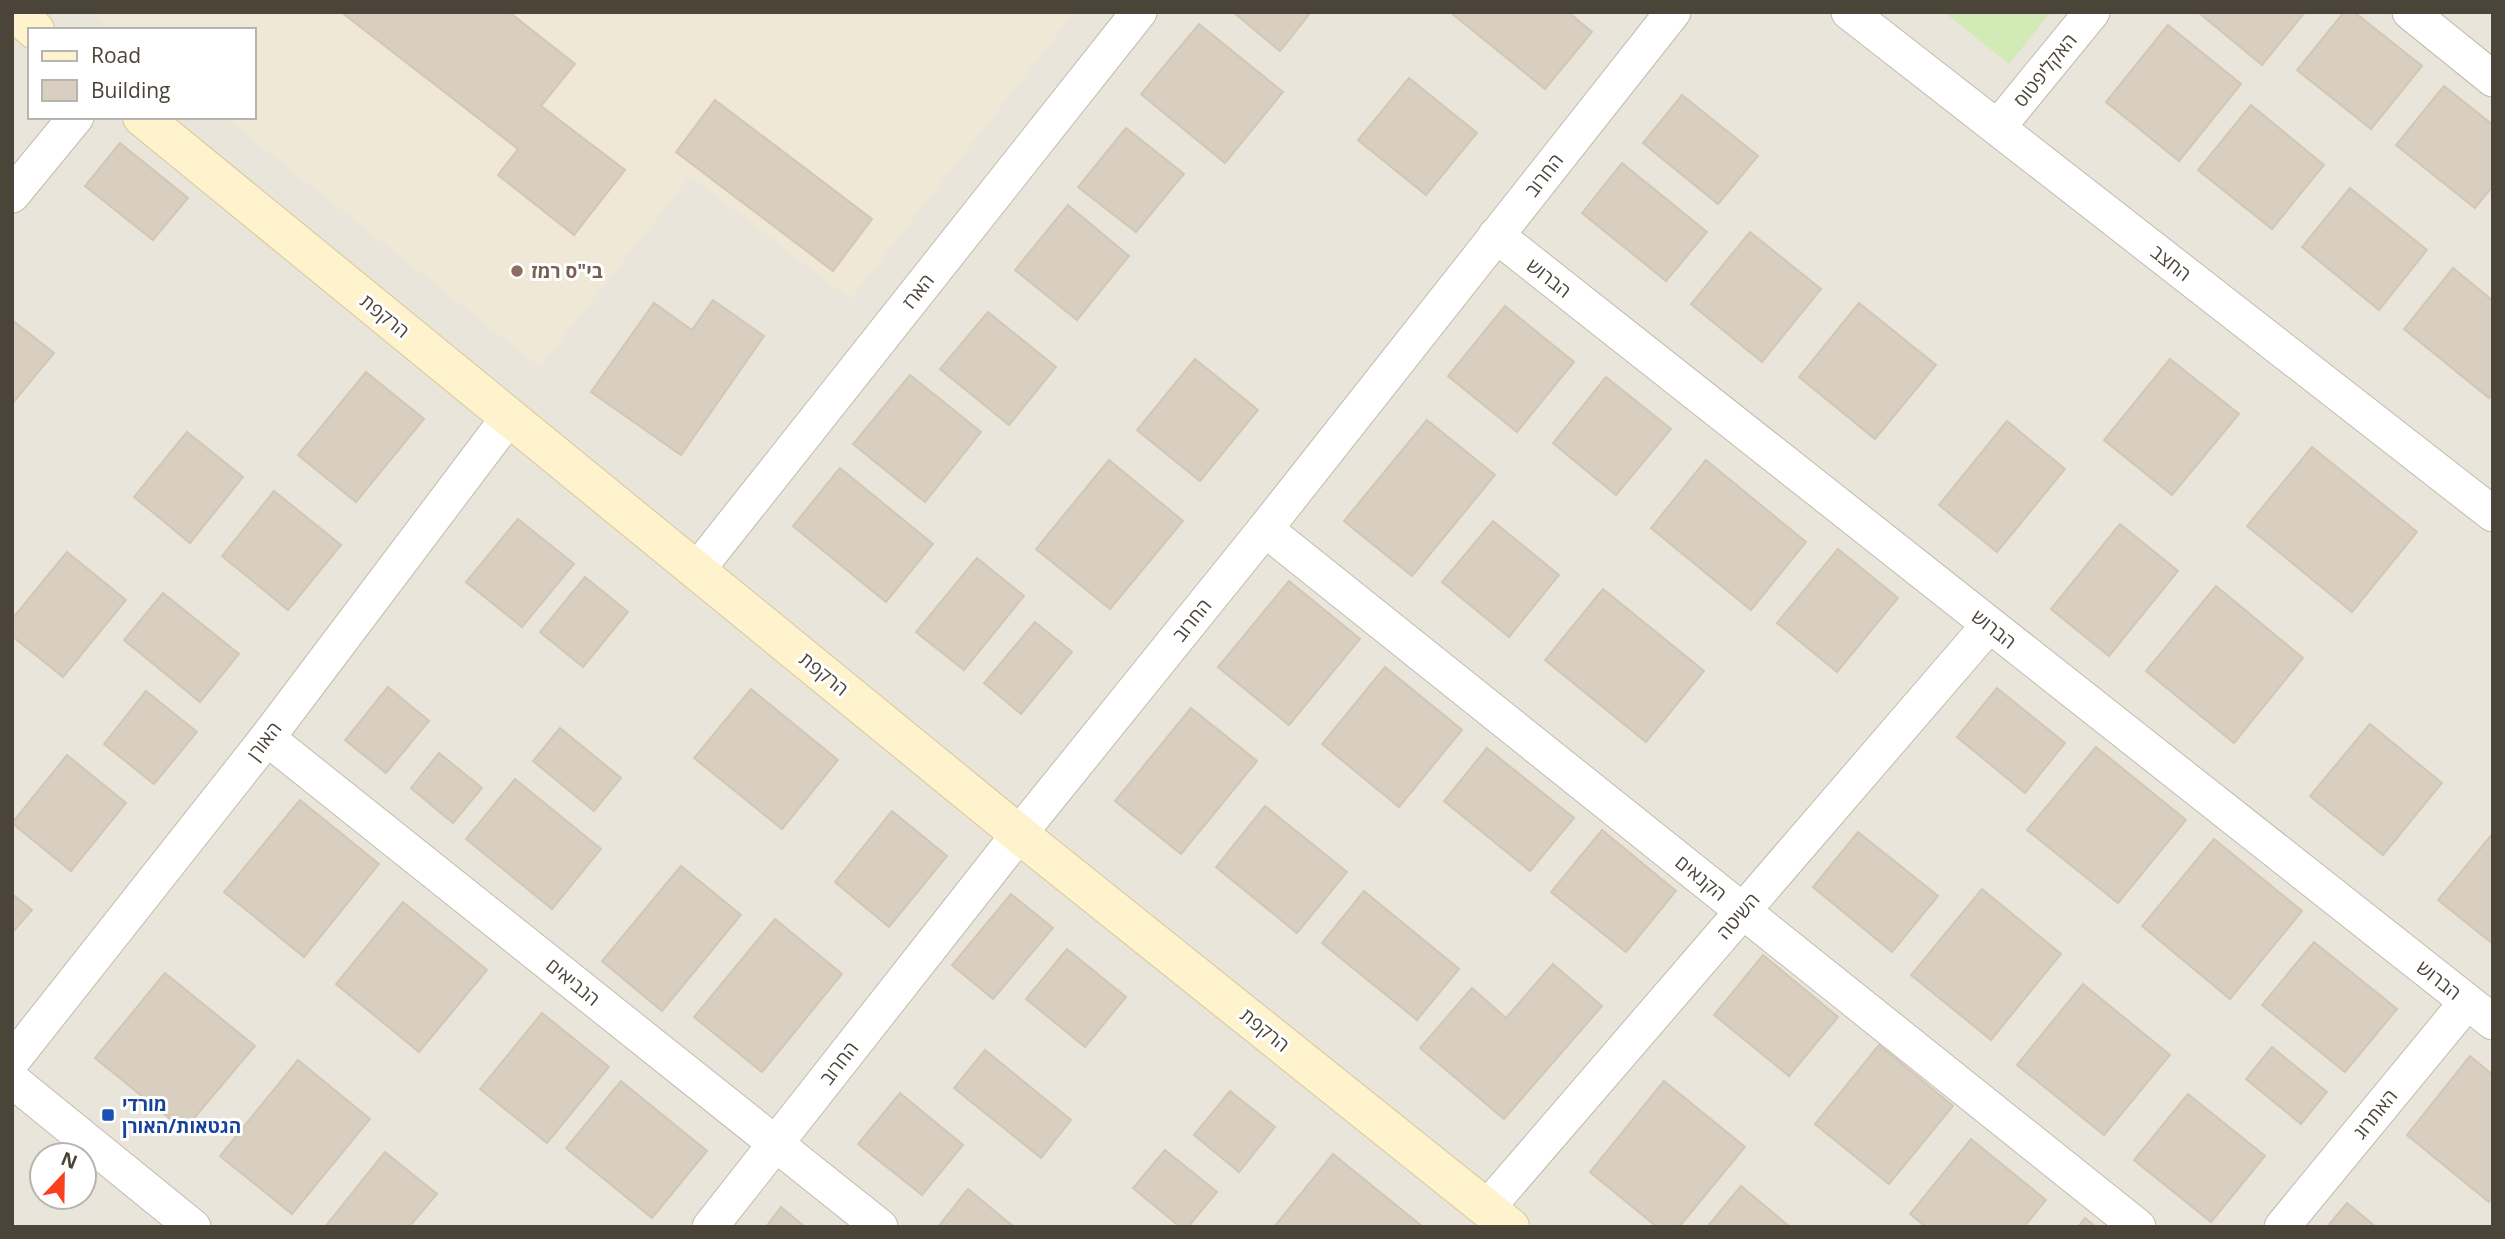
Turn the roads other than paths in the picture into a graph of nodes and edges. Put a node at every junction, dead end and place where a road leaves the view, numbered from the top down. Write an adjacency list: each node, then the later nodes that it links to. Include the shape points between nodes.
1 (14, 12): 7 (street)
2 (1139, 12): 17 (street, הארז)
3 (1673, 12): 13 (street, החרוב)
4 (1849, 12): 11 (street, החצב)
5 (2092, 12): 11 (street, האקליפטוס)
6 (2410, 12): 8 (street)
7 (33, 28)
8 (2493, 79)
9 (74, 119): 12 (street)
10 (144, 119): 14 (street, הרקפת)
11 (1998, 127): 15 (street, החצב)
12 (12, 195)
13 (1496, 236): 16 (street, החרוב); 18 (street, הברוש)
14 (509, 417): 17 (street, הרקפת); 19 (street, האורן)
15 (2493, 514)
16 (1265, 529): 20 (street, החרוב); 21 (street, הקנאים)
17 (697, 570): 20 (street, הרקפת)
18 (1989, 625): 21 (street, השיטה); 22 (street, הברוש)
19 (267, 738): 23 (street, האורן); 25 (street, הנביאים)
20 (1019, 834): 25 (street, החרוב); 26 (street, הרקפת)
21 (1743, 912): 26 (street, השיטה); 30 (street, הקנאים)
22 (2480, 1012): 31 (street, האתרוג)
23 (12, 1061)
24 (12, 1080): 27 (street)
25 (776, 1144): 28 (street, החרוב); 29 (street, הנביאים)
26 (1499, 1217)
27 (193, 1227)
28 (710, 1227)
29 (880, 1227)
30 (2138, 1227)
31 (2282, 1227)

